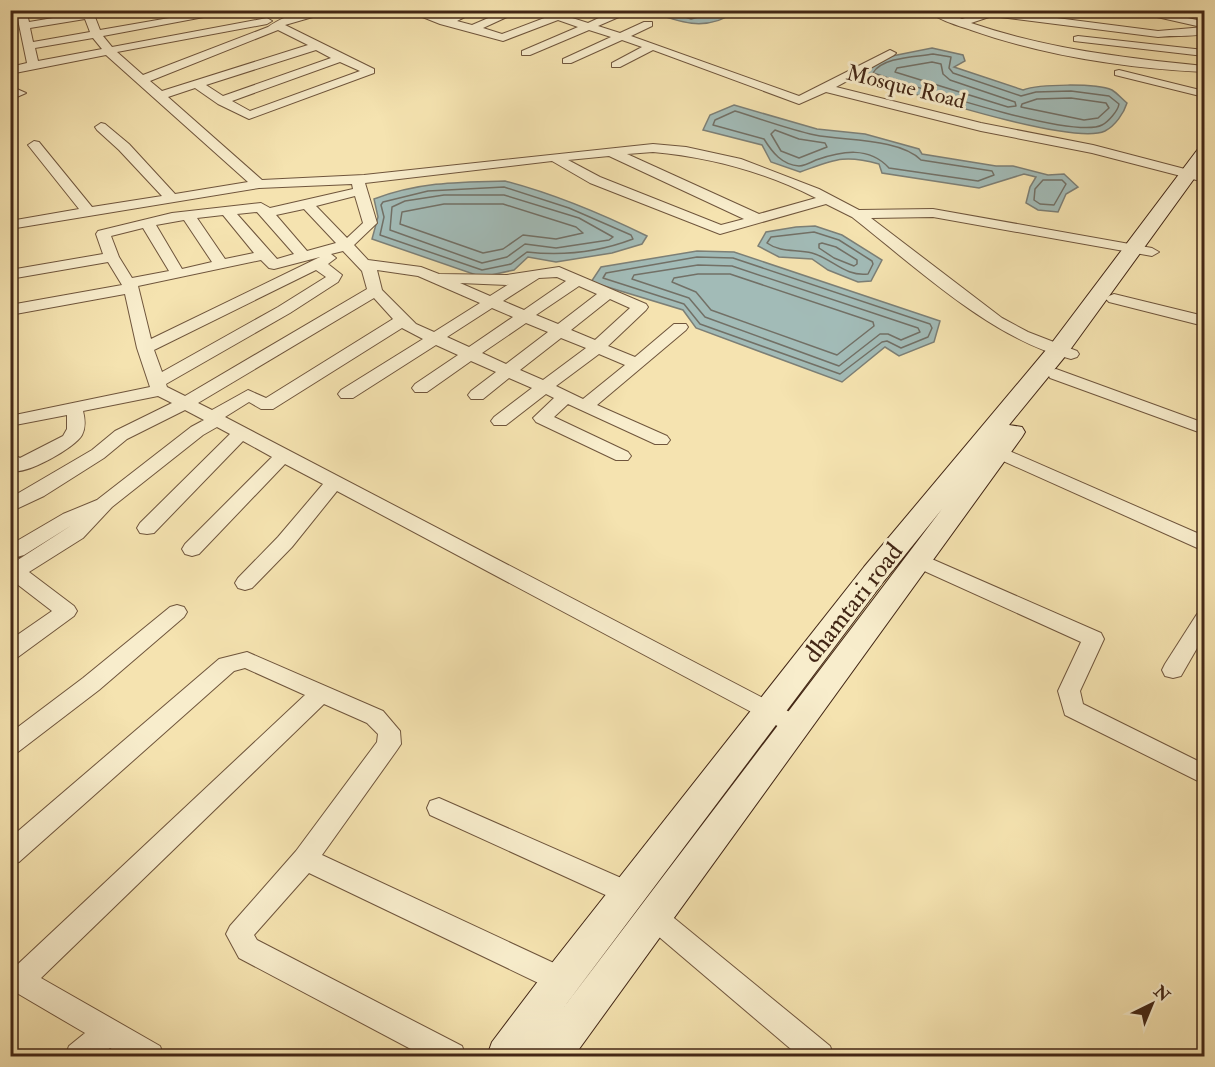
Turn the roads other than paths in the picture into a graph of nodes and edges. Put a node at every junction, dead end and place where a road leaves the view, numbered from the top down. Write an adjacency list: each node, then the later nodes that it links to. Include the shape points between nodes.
1 (21, 10): 22 (street)
2 (118, 10): 14 (street)
3 (236, 10): 26 (street)
4 (256, 10): 18 (street)
5 (332, 10): 18 (street)
6 (473, 10): 17 (street)
7 (517, 10): 24 (street)
8 (536, 10): 16 (street, Mosque Road)
9 (571, 10): 16 (street)
10 (931, 10): 20 (street)
11 (1131, 10): 15 (street)
12 (624, 11): 23 (street)
13 (419, 12): 17 (street)
14 (88, 13): 22 (street); 26 (street)
15 (1162, 13): 21 (street)
16 (557, 16): 23 (street, Mosque Road); 24 (street, via 503,38)
17 (444, 22): 24 (street)
18 (275, 23): 30 (street); 32 (street); 43 (street)
19 (648, 24): 27 (street)
20 (959, 24): 25 (street, via 991,13 1158,34); 40 (street, via 1038,48)
21 (1204, 24)
22 (24, 26): 29 (street)
23 (589, 26): 27 (street, Mosque Road); 33 (street)
24 (472, 29)
25 (1204, 30)
26 (96, 34): 29 (street); 32 (street)
27 (622, 36): 31 (street, Mosque Road); 37 (street)
28 (1078, 39): 35 (street)
29 (28, 46): 38 (street)
30 (317, 46): 36 (street); 44 (street)
31 (652, 46): 39 (street); 45 (street, Mosque Road, via 800,100)
32 (109, 51): 38 (street); 43 (street)
33 (526, 52)
34 (890, 53): 45 (street)
35 (1204, 54)
36 (340, 58): 50 (street); 50 (street, via 370,70 249,115)
37 (567, 61)
38 (33, 65): 41 (street)
39 (616, 65)
40 (1204, 69)
41 (10, 71)
42 (1119, 73): 47 (street)
43 (141, 80): 48 (street)
44 (196, 84): 48 (street); 50 (street)
45 (825, 88): 55 (street, Mosque Road, via 981,128 1093,149)
46 (10, 89): 49 (street, via 20,93)
47 (1204, 94)
48 (159, 96): 56 (street)
49 (10, 97)
50 (222, 101)
51 (101, 127): 58 (street)
52 (34, 145): 62 (street)
53 (612, 152): 54 (street); 59 (street, via 653,148 696,153 736,162); 66 (street)
54 (554, 157): 57 (street); 66 (street, via 596,180 720,230)
55 (1202, 177): 70 (main road)
56 (260, 184): 57 (street); 58 (street)
57 (358, 185): 60 (street); 69 (street, via 370,223)
58 (172, 198): 62 (street)
59 (828, 199): 64 (street); 66 (street)
60 (307, 204): 63 (street); 69 (street)
61 (227, 211): 63 (street, via 261,207); 65 (street); 71 (street)
62 (89, 212): 68 (street)
63 (267, 213): 73 (street)
64 (857, 214): 70 (street, via 933,213); 96 (street, via 996,321)
65 (188, 215): 67 (street); 74 (street)
66 (757, 219)
67 (147, 223): 72 (street, via 103,234); 76 (street)
68 (10, 225)
69 (346, 247): 73 (street); 75 (street)
70 (1143, 250): 84 (main road); 96 (main road, dhamtari road)
71 (264, 255): 73 (street, via 274,265); 74 (street)
72 (112, 257): 78 (street); 81 (street)
73 (311, 260): 93 (street); 99 (street, via 334,275 333,279)
74 (221, 264): 76 (street)
75 (364, 264): 79 (street, via 421,272); 82 (street)
76 (178, 274): 81 (street)
77 (536, 274): 79 (street, via 507,280); 80 (street, via 559,272); 85 (street)
78 (10, 275)
79 (435, 278): 85 (street)
80 (576, 280): 83 (street); 87 (street)
81 (131, 286): 86 (street); 93 (street)
82 (375, 291): 88 (street); 105 (street)
83 (606, 294): 91 (street); 94 (street, via 640,308)
84 (1114, 299): 89 (street); 96 (main road)
85 (489, 302): 87 (street); 92 (street)
86 (10, 310)
87 (524, 317): 91 (street); 95 (street)
88 (403, 320): 92 (street); 108 (street, via 267,405 248,395)
89 (1204, 321)
90 (681, 327): 97 (street)
91 (559, 332): 94 (street); 98 (street)
92 (434, 338): 95 (street); 102 (street)
93 (145, 348): 99 (street)
94 (596, 348): 97 (street); 101 (street)
95 (470, 354): 98 (street); 100 (street)
96 (1062, 359): 111 (street); 115 (main road); 134 (main road, dhamtari road, via 874,574)
97 (637, 364): 107 (street)
98 (509, 371): 101 (street); 103 (street)
99 (159, 386): 105 (street); 106 (street)
100 (421, 388)
101 (545, 388): 104 (street); 110 (street)
102 (347, 394)
103 (477, 395)
104 (566, 397): 107 (street); 112 (street, via 542,418)
105 (185, 404): 108 (street); 121 (street, via 121,435 98,454)
106 (74, 408): 109 (street); 118 (street, via 77,422 75,434 69,440 18,467)
107 (591, 408): 112 (street); 114 (street)
108 (215, 419): 113 (street); 120 (street)
109 (10, 421)
110 (500, 421)
111 (1204, 429)
112 (572, 432): 117 (street)
113 (241, 433): 116 (street); 122 (street)
114 (661, 440)
115 (998, 452): 123 (street); 126 (main road)
116 (283, 455): 119 (street); 124 (street)
117 (622, 456)
118 (10, 459)
119 (334, 482): 128 (street); 134 (street)
120 (105, 503): 125 (street, via 70,518); 127 (street, via 76,533)
121 (10, 506)
122 (147, 528)
123 (1204, 544)
124 (192, 549)
125 (17, 550)
126 (918, 560): 135 (main road); 137 (street, via 1094,639 1069,691 1073,709)
127 (13, 574): 131 (street, via 67,611)
128 (245, 583)
129 (177, 612): 136 (street)
130 (1204, 619): 132 (street)
131 (10, 651)
132 (1173, 670)
133 (322, 692): 139 (street, via 247,660 228,665); 140 (street, via 375,717 389,730 388,744); 143 (street)
134 (770, 712): 135 (street); 141 (main road, dhamtari road)
135 (795, 725): 142 (main road)
136 (10, 746)
137 (1204, 775)
138 (439, 808): 141 (street)
139 (10, 854)
140 (305, 859): 144 (street); 148 (street, via 239,934 248,949)
141 (627, 895): 144 (main road, dhamtari road)
142 (654, 917): 150 (main road); 151 (street)
143 (15, 977): 145 (street)
144 (561, 981): 149 (main road, dhamtari road)
145 (108, 1031): 146 (street); 147 (street)
146 (79, 1056)
147 (150, 1056)
148 (452, 1056)
149 (506, 1056)
150 (551, 1056)
151 (820, 1056)

